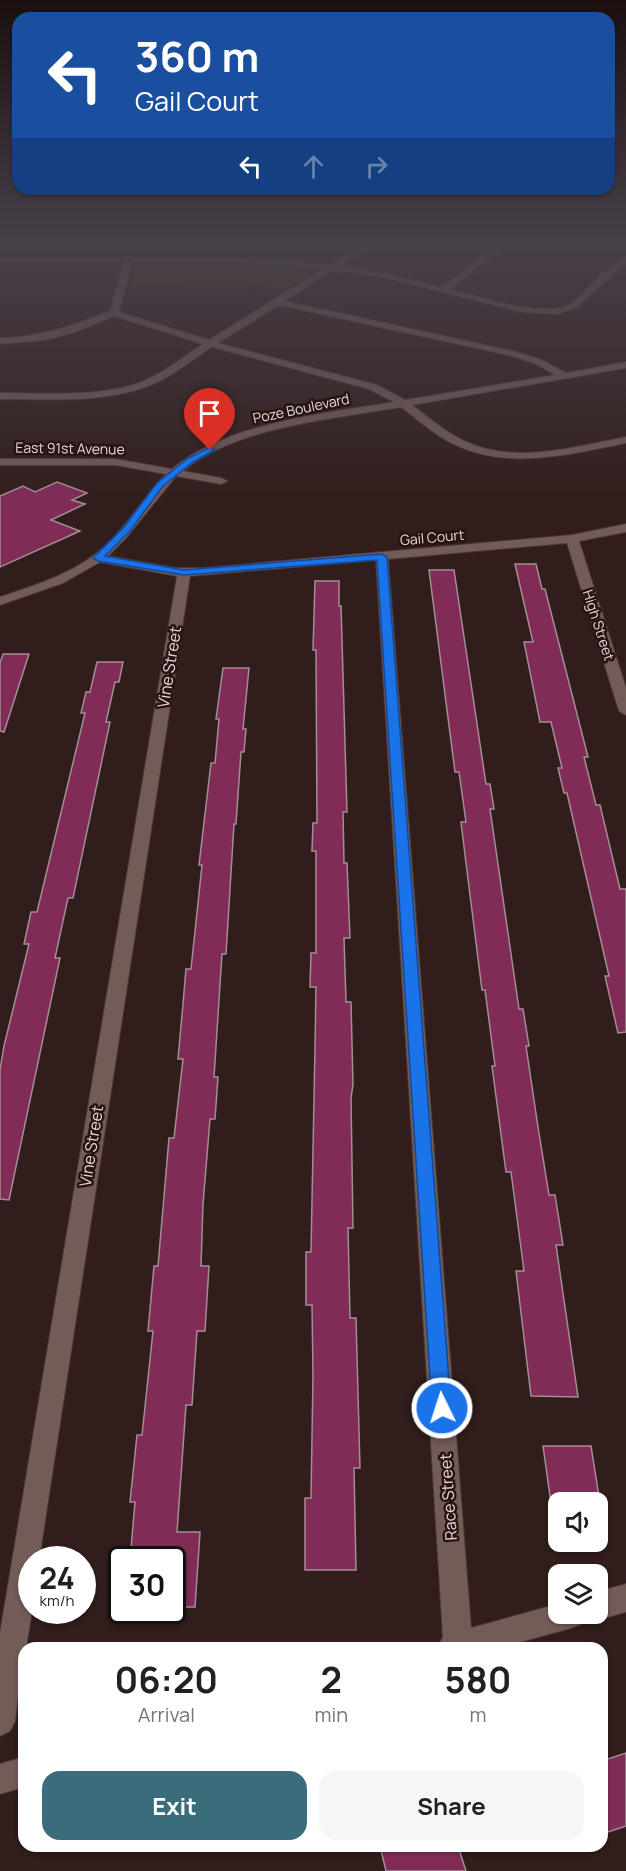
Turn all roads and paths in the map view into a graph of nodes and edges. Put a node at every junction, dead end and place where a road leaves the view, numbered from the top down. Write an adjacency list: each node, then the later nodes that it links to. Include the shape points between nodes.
1 (64, 332): 5 (street, via 36,340)
2 (173, 332): 6 (street)
3 (231, 332): 6 (street)
4 (416, 332): 8 (street, via 514,354)
5 (0, 341)
6 (211, 345): 9 (street, via 159,378 121,391 75,396); 10 (street, via 348,378 381,390)
7 (626, 365): 8 (street, Poze Boulevard)
8 (564, 376): 10 (street, Poze Boulevard)
9 (0, 396)
10 (402, 404): 11 (street, via 461,444 495,453 550,454); 13 (street, Poze Boulevard, via 254,433 207,452)
11 (626, 440)
12 (0, 462): 13 (street, East 91st Avenue, via 115,462)
13 (174, 472): 14 (street, East 91st Avenue); 18 (street, Poze Boulevard)
14 (221, 481)
15 (626, 528): 16 (street, Gail Court)
16 (572, 539): 17 (street, Gail Court); 21 (street, High Street)
17 (382, 557): 19 (street, Gail Court); 25 (street, Race Street)
18 (98, 558): 19 (street, Gail Court); 20 (street, Poze Boulevard, via 48,584)
19 (184, 573): 27 (street, Vine Street)
20 (0, 601)
21 (626, 711)
22 (626, 1598): 23 (street)
23 (608, 1603)
24 (548, 1620): 26 (street)
25 (454, 1642)
26 (472, 1642)
27 (0, 1720)
28 (18, 1774): 29 (street)
29 (0, 1779)

